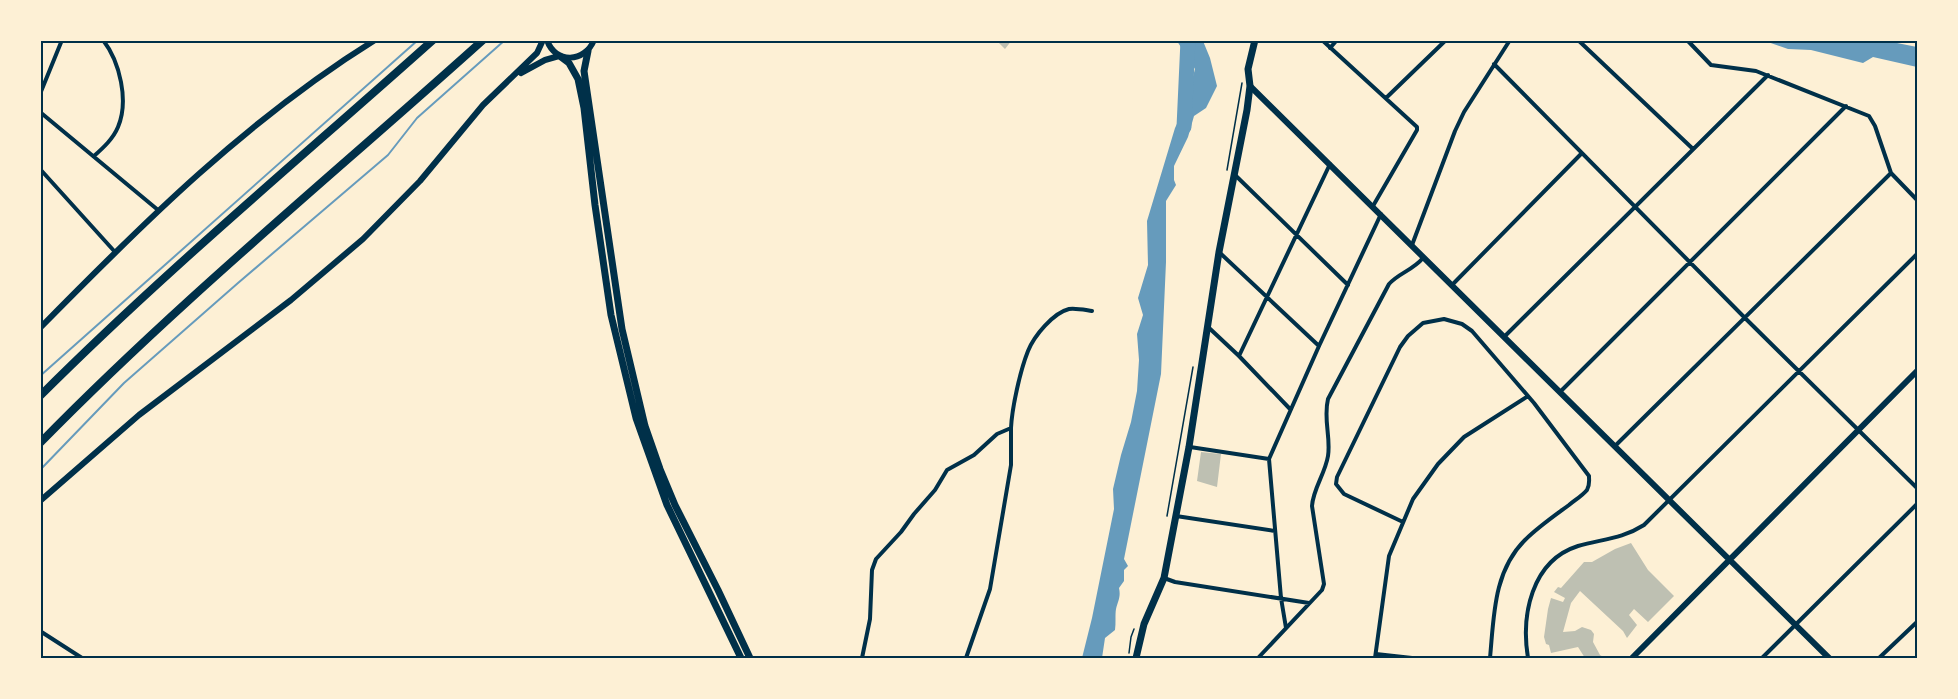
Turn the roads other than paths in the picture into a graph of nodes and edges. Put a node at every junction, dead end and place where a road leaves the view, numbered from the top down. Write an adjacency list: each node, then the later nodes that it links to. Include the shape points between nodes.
1 (42, 40): 16 (street)
2 (62, 40): 23 (street)
3 (103, 40): 31 (street, via 118,70 122,114 114,136)
4 (375, 40): 39 (main road, via 253,127)
5 (433, 40): 61 (highway, via 202,242)
6 (483, 40): 66 (highway, via 225,266)
7 (545, 40): 19 (main road); 22 (main road)
8 (594, 40): 18 (main road)
9 (1255, 40): 24 (main road, via 1248,69)
10 (1322, 40): 17 (street)
11 (1337, 40): 17 (street)
12 (1446, 40): 26 (street)
13 (1510, 40): 20 (street)
14 (1578, 40): 29 (street)
15 (1687, 40): 21 (street, via 1712,65)
16 (40, 45)
17 (1330, 48): 26 (street)
18 (588, 51): 19 (main road, via 575,58); 88 (main road, via 584,71 622,329 645,426 675,505)
19 (560, 56): 22 (main road); 87 (main road, via 573,69 580,89 611,315 636,418 667,505)
20 (1494, 64): 30 (street); 42 (street, via 1455,131)
21 (1768, 75): 27 (street); 29 (street)
22 (513, 78): 71 (main road, via 483,105 420,181 363,238 283,307 139,415)
23 (42, 84): 25 (street)
24 (1250, 86): 32 (main road); 34 (main road)
25 (40, 94)
26 (1386, 98): 37 (street, via 1417,130)
27 (1846, 106): 35 (street, via 1873,121); 47 (street)
28 (40, 112): 31 (street)
29 (1693, 149): 38 (street)
30 (1581, 154): 38 (street); 49 (street)
31 (93, 156): 39 (street)
32 (1330, 164): 37 (main road); 41 (street)
33 (40, 169): 43 (street)
34 (1230, 172): 41 (street); 44 (main road)
35 (1891, 173): 36 (street); 52 (street)
36 (1917, 201)
37 (1372, 206): 40 (main road)
38 (1635, 207): 47 (street); 55 (street)
39 (158, 210): 43 (main road)
40 (1381, 214): 42 (main road); 48 (street)
41 (1297, 234): 48 (street); 50 (street)
42 (1412, 245): 46 (main road)
43 (115, 252): 54 (main road)
44 (1219, 252): 50 (street); 53 (main road)
45 (1917, 253): 58 (street)
46 (1424, 257): 49 (main road); 80 (street, via 1389,284 1328,399 1328,457 1312,506 1324,584)
47 (1690, 262): 52 (street); 60 (street)
48 (1348, 285): 56 (street)
49 (1452, 285): 55 (main road)
50 (1268, 297): 56 (street); 57 (street)
51 (1092, 311): 64 (street, via 1071,309 1062,313 1033,341 1023,366)
52 (1745, 318): 58 (street); 68 (street)
53 (1206, 326): 57 (street); 67 (main road)
54 (40, 328)
55 (1504, 338): 60 (main road)
56 (1319, 346): 63 (street)
57 (1239, 356): 63 (street)
58 (1800, 370): 65 (street); 72 (street)
59 (1917, 370): 65 (main road)
60 (1559, 393): 68 (main road)
61 (40, 396)
62 (1528, 396): 75 (street, via 1476,428 1451,450 1424,482); 75 (street, via 1462,324 1434,320 1416,328 1400,347 1336,484 1344,494); 94 (street, via 1585,470 1590,484 1523,542 1508,564 1495,603)
63 (1290, 409): 69 (street)
64 (1011, 428): 89 (street, via 947,470 902,532 876,559); 90 (street, via 1011,465 990,589)
65 (1858, 430): 70 (street); 77 (main road)
66 (40, 443)
67 (1189, 447): 69 (street); 74 (main road)
68 (1614, 447): 72 (main road)
69 (1269, 459): 76 (street)
70 (1917, 489)
71 (40, 501)
72 (1669, 501): 77 (main road); 95 (street, via 1629,535 1577,546 1548,566 1527,608 1524,632)
73 (1917, 503): 82 (street)
74 (1175, 516): 76 (street); 78 (main road)
75 (1403, 522): 85 (street, via 1389,556)
76 (1275, 531): 79 (street)
77 (1729, 559): 82 (main road); 96 (main road)
78 (1164, 578): 79 (street); 91 (main road, via 1144,624)
79 (1281, 598): 80 (street); 83 (street)
80 (1309, 603): 83 (street)
81 (1917, 621): 99 (street)
82 (1796, 625): 97 (street); 98 (main road)
83 (1286, 629): 92 (street)
84 (40, 631): 86 (street)
85 (1375, 656): 93 (street)
86 (82, 658)
87 (741, 658)
88 (750, 658)
89 (862, 658)
90 (966, 658)
91 (1136, 658)
92 (1258, 658)
93 (1412, 658)
94 (1490, 658)
95 (1528, 658)
96 (1632, 658)
97 (1762, 658)
98 (1829, 658)
99 (1879, 658)

